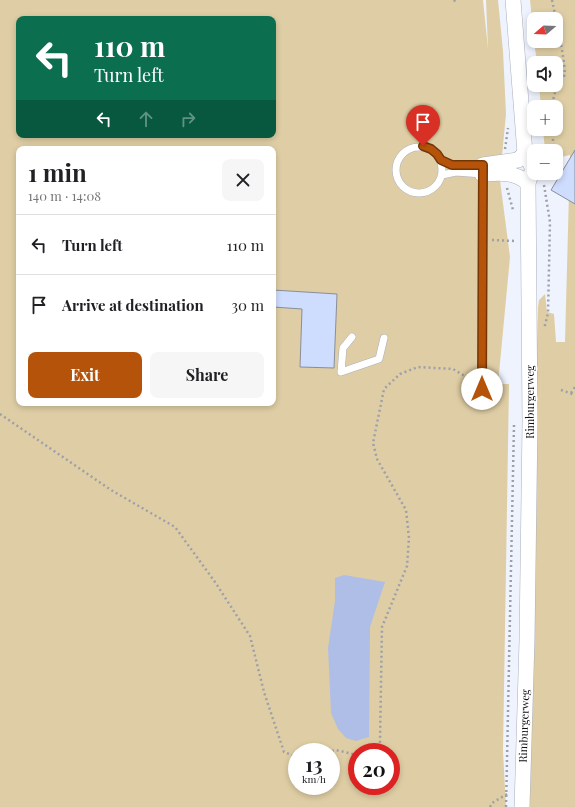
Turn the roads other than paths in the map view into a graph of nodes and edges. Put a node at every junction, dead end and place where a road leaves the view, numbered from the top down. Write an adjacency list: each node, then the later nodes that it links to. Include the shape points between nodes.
1 (514, 0): 2 (street, Rimburgerweg)
2 (526, 153): 4 (street, via 518,160); 6 (street, Rimburgerweg, via 533,169)
3 (441, 160): 4 (lane, via 452,165); 5 (lane); 5 (lane, via 431,149 415,146 402,154 396,168 400,182 412,192 427,192 439,183)
4 (482, 169): 5 (lane); 6 (street, via 518,176); 9 (lane, via 482,389)
5 (442, 175)
6 (528, 183): 10 (street, Rimburgerweg, via 530,422)
7 (352, 337): 8 (lane, via 343,348 342,372 379,359)
8 (384, 338)
9 (496, 389)
10 (522, 807)

